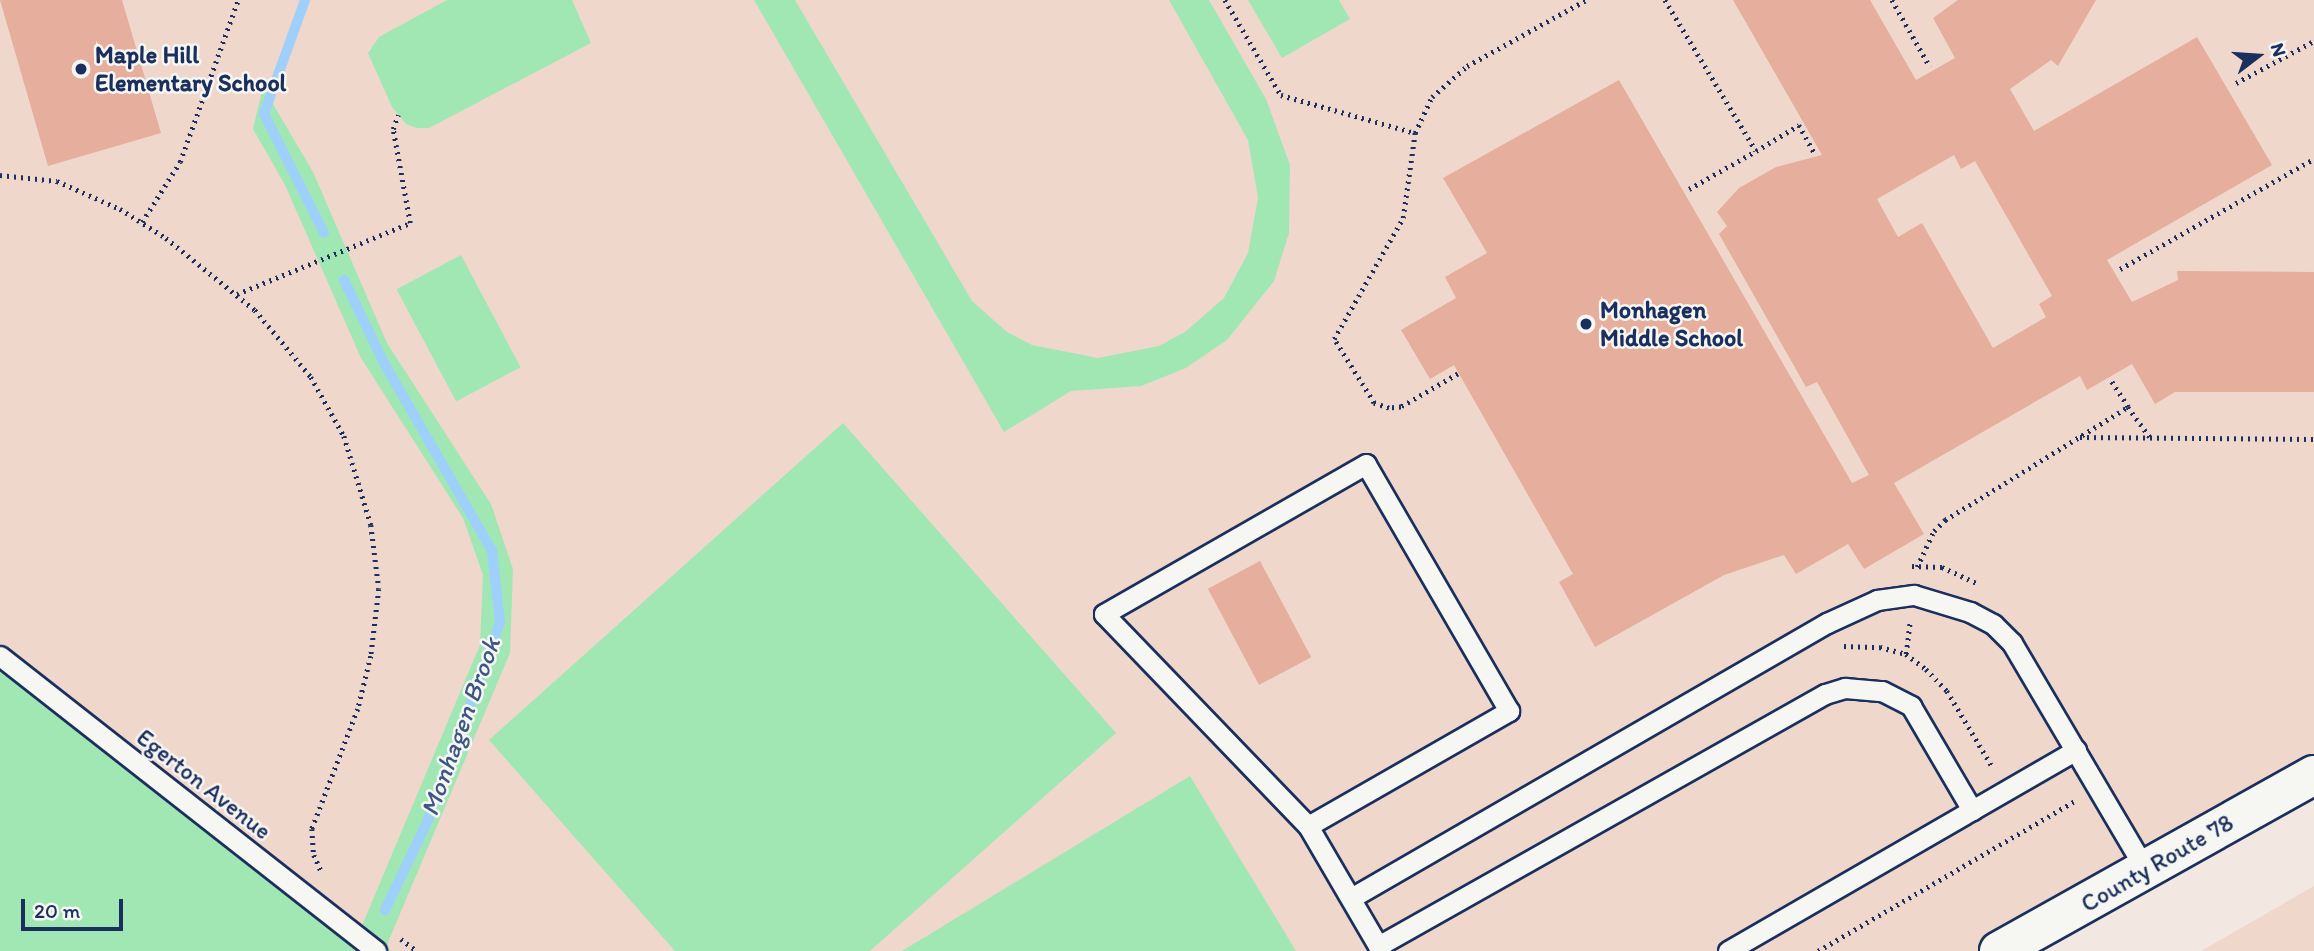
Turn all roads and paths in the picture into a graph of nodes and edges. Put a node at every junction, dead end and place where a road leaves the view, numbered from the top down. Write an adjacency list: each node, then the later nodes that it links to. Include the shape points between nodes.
1 (238, 0): 16 (path, via 180,162)
2 (1225, 0): 10 (path, via 1281,95)
3 (1586, 0): 10 (path, via 1467,66 1432,97)
4 (1665, 0): 11 (path)
5 (1892, 0): 7 (path)
6 (2314, 41): 8 (path)
7 (1930, 67)
8 (2236, 83)
9 (398, 115): 18 (path, via 393,129 410,223)
10 (1415, 133): 19 (path, via 1404,218 1334,338 1374,403 1389,408 1401,407)
11 (1756, 150): 12 (path, via 1799,125); 15 (path)
12 (1815, 154)
13 (2314, 159): 17 (path)
14 (0, 175): 16 (path, via 57,181)
15 (1689, 189)
16 (142, 222): 18 (path)
17 (2120, 269)
18 (237, 295): 34 (path, via 297,358 329,407 358,472 377,557 379,589 365,684 339,767 312,829 314,855)
19 (1458, 374)
20 (2111, 381): 21 (path)
21 (2128, 407): 22 (path); 23 (path)
22 (2079, 437): 23 (path); 25 (path, via 1945,520 1918,565)
23 (2150, 438): 24 (path)
24 (2314, 439)
25 (1914, 595): 26 (path); 28 (lane, via 1993,624 2022,657); 35 (lane, via 1877,600 1827,623)
26 (1906, 654)
27 (0, 656): 38 (lane, Egerton Avenue)
28 (2076, 750): 31 (lane); 33 (lane)
29 (2314, 775): 33 (street, County Route 78)
30 (2082, 797): 41 (path)
31 (1972, 810): 37 (lane, via 1911,706 1881,691 1845,688 1825,694); 40 (lane)
32 (1308, 826): 32 (lane, via 1104,614 1366,464 1509,710); 35 (lane)
33 (2147, 872): 42 (street, County Route 78)
34 (323, 876)
35 (1351, 898): 37 (lane)
36 (397, 936): 39 (path)
37 (1380, 948)
38 (376, 951)
39 (416, 951)
40 (1728, 951)
41 (1818, 951)
42 (1999, 951)

